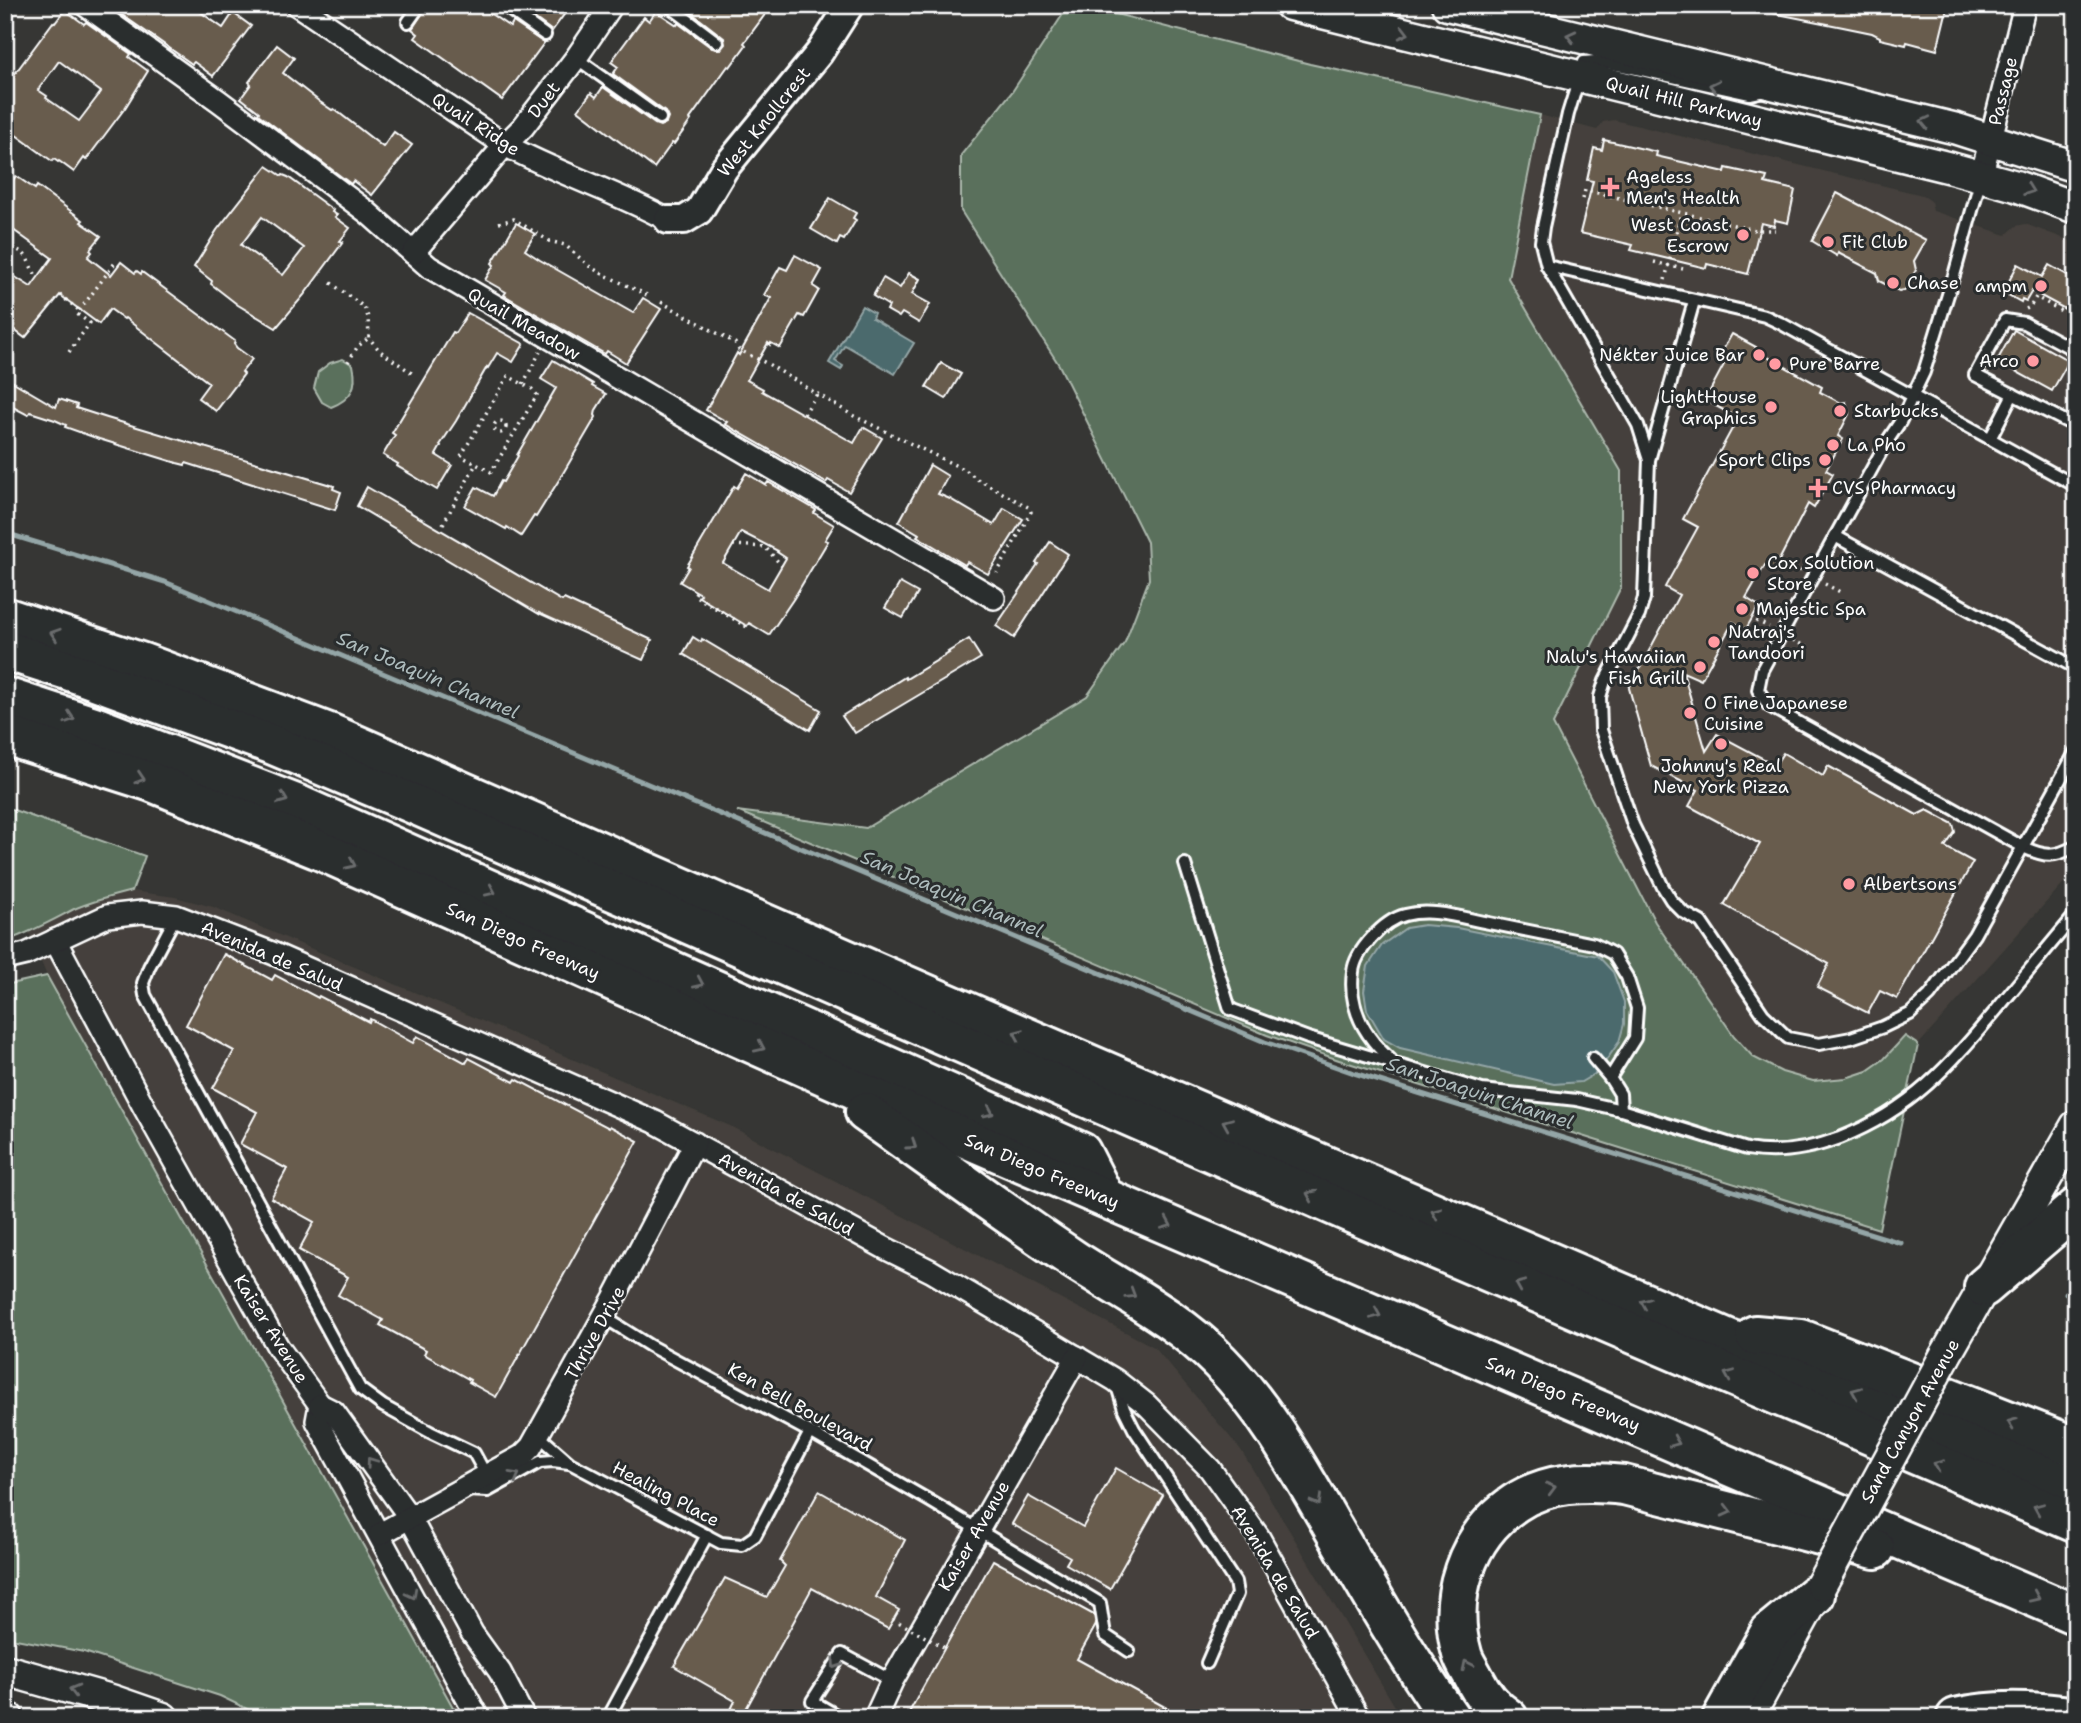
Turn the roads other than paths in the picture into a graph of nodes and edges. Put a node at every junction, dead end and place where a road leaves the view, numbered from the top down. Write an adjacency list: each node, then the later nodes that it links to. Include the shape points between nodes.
1 (85, 5): 24 (street, Quail Meadow, via 269,138)
2 (297, 5): 19 (street, Quail Ridge)
3 (420, 5): 11 (lane)
4 (503, 5): 12 (lane)
5 (612, 5): 14 (street, Duet)
6 (668, 5): 13 (lane)
7 (850, 5): 23 (street, West Knollcrest, via 820,52 724,169 699,211 684,220)
8 (1290, 5): 15 (main road, Quail Hill Parkway, one-way to 15)
9 (1447, 5): 16 (main road, Quail Hill Parkway, one-way to 9)
10 (2025, 5): 18 (street, Passage)
11 (408, 22)
12 (545, 35)
13 (717, 42)
14 (576, 58): 17 (lane); 19 (street, Duet, via 530,120)
15 (1581, 76): 16 (lane, one-way to 15, via 1750,94 1590,61 1584,62); 21 (main road, Quail Hill Parkway); 25 (lane, via 1543,227)
16 (1780, 87): 18 (main road, Quail Hill Parkway, one-way to 16)
17 (660, 118)
18 (1991, 139): 20 (main road, Quail Hill Parkway); 21 (street, Passage)
19 (505, 145): 23 (street, Quail Ridge); 24 (street, Duet)
20 (2076, 167)
21 (1981, 177): 22 (main road, Quail Hill Parkway, one-way to 22); 29 (lane, via 1924,372)
22 (2076, 208)
23 (667, 220)
24 (413, 253): 35 (street, Quail Meadow, via 462,288)
25 (1547, 266): 26 (lane); 32 (lane, via 1638,425)
26 (1694, 300): 29 (lane, via 1765,316); 32 (lane)
27 (2076, 351): 28 (lane, via 2024,323 2005,320 1975,375)
28 (2013, 394): 30 (lane); 31 (lane)
29 (1913, 395): 31 (lane); 34 (lane)
30 (2067, 422)
31 (1990, 439): 33 (lane)
32 (1649, 460): 43 (lane, via 1644,598 1605,681 1600,697 1601,730 1633,825 1663,887 1683,912 1701,922 1763,1014 1788,1038 1819,1044 1851,1038 1910,1014 1930,995 1974,935)
33 (2076, 486)
34 (1835, 537): 38 (lane); 43 (lane, via 1762,670 1758,690 1769,706)
35 (994, 598)
36 (5, 617): 60 (highway, one-way to 36, via 329,733)
37 (5, 650): 72 (highway, one-way to 37, via 409,802 271,744)
38 (2076, 668)
39 (5, 697): 56 (highway, one-way to 56, via 94,726 301,806 1081,1152)
40 (5, 735): 50 (highway, San Diego Freeway, one-way to 50, via 152,782 317,849)
41 (2076, 751): 43 (lane)
42 (2076, 846): 43 (lane, via 2049,856)
43 (2023, 847)
44 (1185, 864): 51 (lane, via 1230,1009)
45 (2076, 914): 53 (lane, via 1956,1058 1914,1097 1861,1129 1813,1146 1763,1152)
46 (176, 916): 47 (street, Avenida de Salud, via 142,912 107,916); 55 (street, Avenida de Salud, via 272,953); 68 (lane, via 149,967 143,983 145,995 360,1389 383,1406 474,1453)
47 (55, 940): 48 (street, Avenida de Salud); 63 (street, Kaiser Avenue, via 271,1335)
48 (5, 959)
49 (1593, 1058): 52 (lane)
50 (796, 1063): 56 (highway, San Diego Freeway); 91 (highway, one-way to 91, via 1062,1251 1138,1298 1220,1362 1283,1442 1391,1628)
51 (1394, 1063): 52 (lane, via 1377,1048 1353,1005 1353,964 1386,925 1404,915 1431,912 1594,944 1613,954 1637,1007 1635,1038); 53 (lane, via 1482,1090 1577,1100)
52 (1610, 1078): 53 (lane, via 1620,1094)
53 (1621, 1110)
54 (2076, 1126): 58 (main road, Sand Canyon Avenue)
55 (695, 1143): 59 (street, Thrive Drive); 61 (street, Avenida de Salud, via 932,1271)
56 (1104, 1197): 76 (highway, San Diego Freeway, one-way to 76)
57 (2076, 1208): 58 (highway)
58 (1984, 1287): 77 (main road, Sand Canyon Avenue, bridge)
59 (604, 1317): 64 (lane, Ken Bell Boulevard); 65 (street, Thrive Drive)
60 (1708, 1330): 66 (highway, one-way to 60, via 1801,1339); 69 (highway, one-way to 60)
61 (1077, 1357): 62 (street, Avenida de Salud); 73 (street, Kaiser Avenue)
62 (1115, 1380): 80 (lane, via 1134,1429 1235,1582 1237,1594); 90 (street, Avenida de Salud, via 1147,1405 1210,1469 1258,1536)
63 (320, 1405): 71 (street, one-way to 63, via 334,1412); 74 (street, Kaiser Avenue, via 317,1421)
64 (810, 1432): 73 (lane, Ken Bell Boulevard); 75 (lane, Healing Place, via 755,1536 743,1545 721,1543)
65 (537, 1434): 67 (lane, Healing Place); 68 (street, Thrive Drive, via 522,1456)
66 (2076, 1447)
67 (570, 1463): 70 (lane, Thrive Drive, one-way to 67, via 488,1491 540,1462); 75 (lane, Healing Place)
68 (486, 1475): 70 (street, Thrive Drive)
69 (2076, 1488)
70 (460, 1490): 71 (street, Thrive Drive)
71 (410, 1518): 74 (street, Thrive Drive); 86 (street)
72 (2076, 1523)
73 (978, 1530): 79 (lane, Ken Bell Boulevard, via 1100,1603 1104,1635); 82 (street, Kaiser Avenue)
74 (380, 1534): 85 (street, Kaiser Avenue, one-way to 85)
75 (707, 1535): 87 (lane)
76 (1994, 1579): 78 (highway, San Diego Freeway, one-way to 78); 92 (highway, one-way to 76, via 1479,1688 1462,1657 1456,1603 1462,1574 1483,1532 1516,1502 1541,1490 1589,1481 1623,1485)
77 (1818, 1590): 93 (highway, via 1770,1632); 94 (main road, Sand Canyon Avenue)
78 (2076, 1615)
79 (1129, 1651)
80 (1207, 1663)
81 (5, 1671): 84 (main road, one-way to 81)
82 (892, 1681): 88 (lane, one-way to 88, via 842,1654 812,1701); 89 (street, Kaiser Avenue)
83 (2076, 1717): 95 (highway, via 2032,1712)
84 (163, 1718)
85 (478, 1718)
86 (524, 1718)
87 (608, 1718)
88 (841, 1718)
89 (875, 1718)
90 (1359, 1718)
91 (1450, 1718)
92 (1508, 1718)
93 (1722, 1718)
94 (1748, 1718)
95 (1956, 1718)

